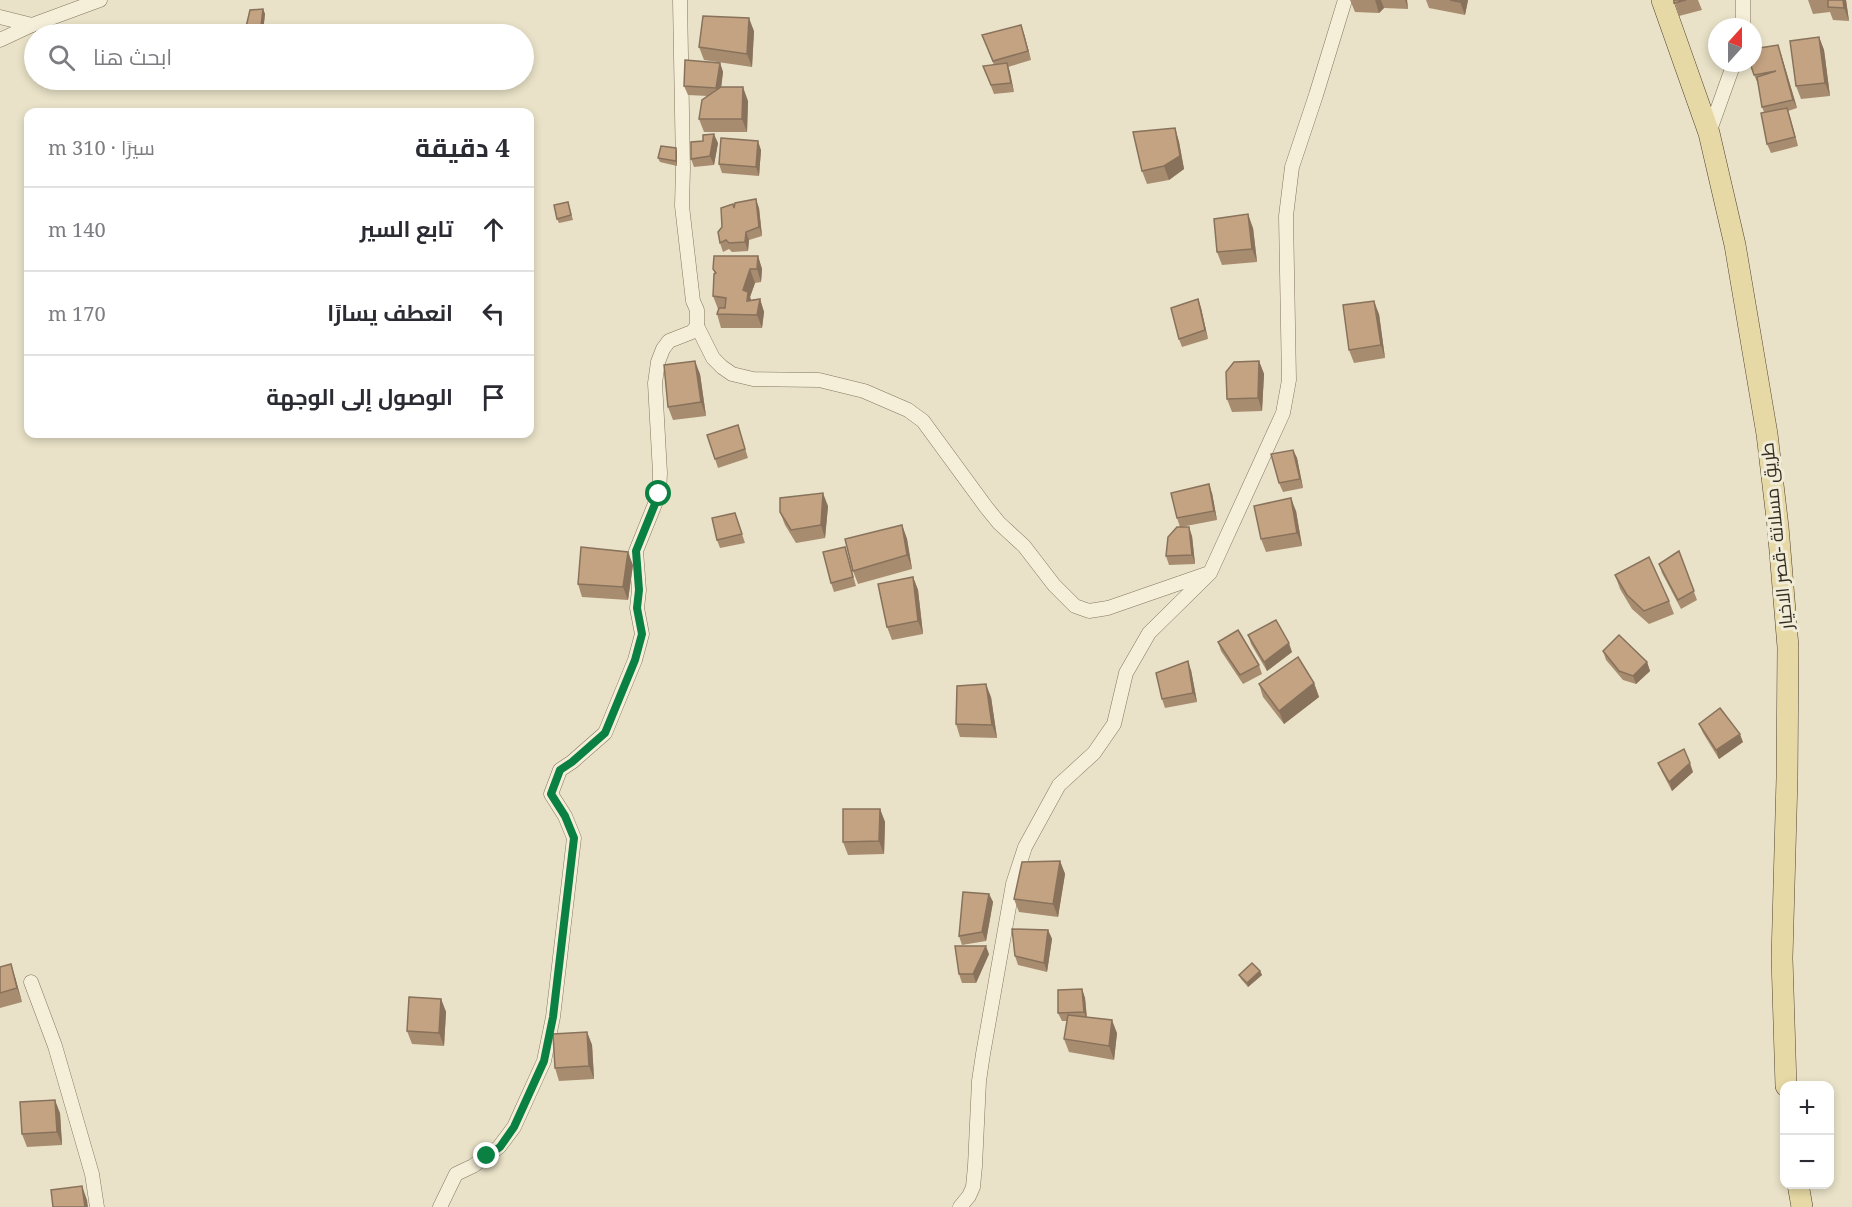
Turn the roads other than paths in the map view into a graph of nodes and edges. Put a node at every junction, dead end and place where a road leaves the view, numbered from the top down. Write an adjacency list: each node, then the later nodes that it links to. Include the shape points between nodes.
1 (100, 0): 9 (street)
2 (680, 0): 14 (street, via 682,206)
3 (1345, 0): 15 (street, via 1292,167 1286,216 1289,380 1283,412)
4 (1662, 0): 13 (main road, طريق مسلاتة -قصر الاخيار)
5 (1743, 0): 7 (street)
6 (0, 16): 8 (street)
7 (1743, 18)
8 (28, 24)
9 (35, 24)
10 (24, 29): 11 (street)
11 (0, 40)
12 (1731, 72): 13 (street)
13 (1710, 133): 17 (main road, طريق مسلاتة -قصر الاخيار, via 1735,244 1767,434 1788,647 1782,958)
14 (697, 326): 15 (street, via 713,358 732,374 819,380 864,391 923,421 992,515 1075,606 1089,611 1108,608); 20 (street, via 669,341 658,362 659,494 636,551 637,608 642,634 635,660 605,733 560,770 551,794 565,816 574,844 544,1061 514,1127 500,1147 456,1174)
15 (1210, 573): 21 (street, via 1149,633 1126,673 1114,724 1094,753 1059,785 1025,847 1012,884 983,1054 973,1187)
16 (31, 982): 19 (street, via 55,1046 92,1174)
17 (1786, 1081)
18 (1799, 1189): 22 (main road)
19 (97, 1207)
20 (440, 1207)
21 (960, 1207)
22 (1802, 1207)

